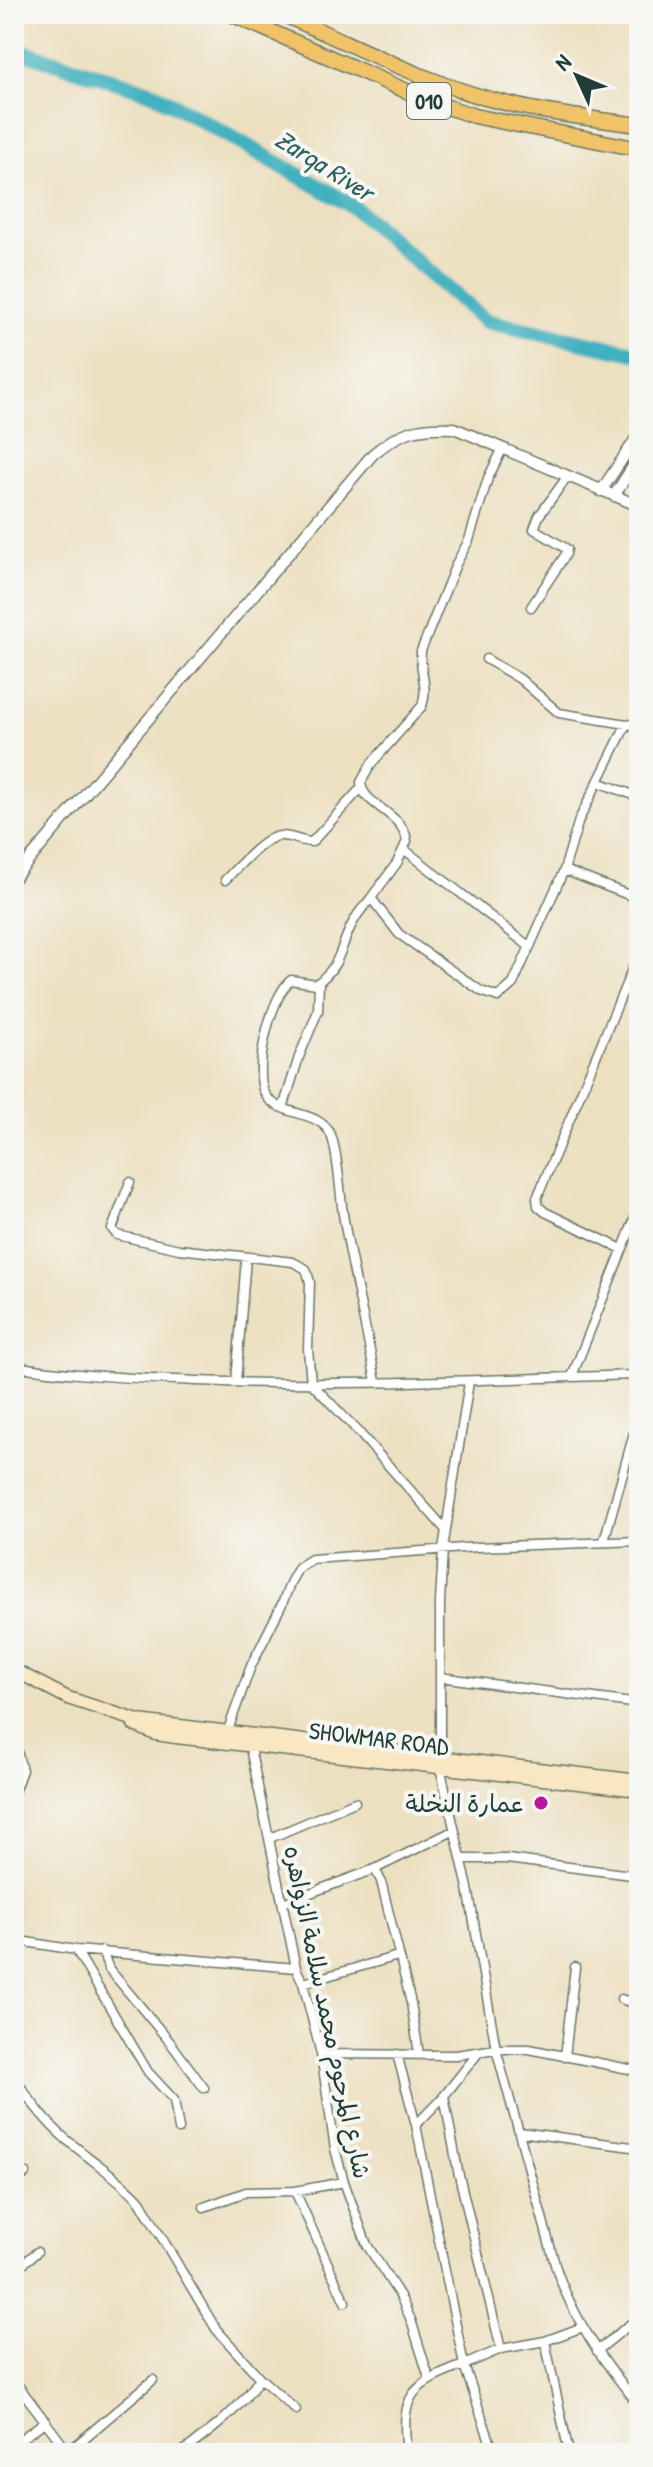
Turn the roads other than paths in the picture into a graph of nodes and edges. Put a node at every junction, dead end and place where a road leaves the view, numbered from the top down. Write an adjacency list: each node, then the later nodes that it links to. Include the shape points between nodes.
1 (231, 14): 4 (main road, 010, via 474,116)
2 (282, 14): 3 (main road, 010, via 502,103)
3 (639, 125)
4 (639, 149)
5 (639, 434): 9 (street)
6 (503, 448): 8 (street); 17 (street, via 426,634 420,661 422,706 364,773); 21 (street, via 454,428 427,427 390,439)
7 (639, 457): 10 (street)
8 (567, 477): 9 (street); 12 (street, via 534,529 562,545 566,554)
9 (601, 491): 10 (street)
10 (614, 496): 11 (street)
11 (639, 506)
12 (531, 607)
13 (486, 659): 14 (street, via 520,679 559,713)
14 (626, 725): 15 (street); 16 (street)
15 (639, 726)
16 (598, 782): 18 (street); 20 (street, via 579,820)
17 (361, 788): 19 (street, via 402,826); 22 (street, via 312,842 271,838)
18 (639, 797)
19 (405, 850): 23 (street); 25 (street)
20 (564, 870): 24 (street); 25 (street)
21 (14, 878)
22 (225, 880)
23 (371, 898): 25 (street, via 399,934 488,995 498,997 510,989); 27 (street, via 355,919 339,960)
24 (639, 899)
25 (530, 947)
26 (639, 953): 31 (street, via 537,1198 545,1212)
27 (319, 983): 28 (street, via 318,1011); 28 (street, via 287,982 268,1025 262,1084 268,1098)
28 (283, 1108): 37 (street, via 319,1121 332,1137)
29 (130, 1182): 32 (street, via 114,1219 117,1235)
30 (639, 1208): 31 (street)
31 (622, 1249): 35 (street)
32 (246, 1258): 36 (street); 39 (street, via 293,1262 308,1272)
33 (14, 1366): 36 (street, via 115,1378)
34 (639, 1375): 35 (street)
35 (572, 1376): 38 (street)
36 (236, 1382): 39 (street)
37 (376, 1382): 38 (street); 39 (street)
38 (469, 1382): 41 (street)
39 (311, 1383): 41 (street)
40 (639, 1415): 42 (street)
41 (445, 1529): 44 (street)
42 (604, 1541): 43 (street); 44 (street)
43 (639, 1541)
44 (443, 1549): 46 (street); 49 (street, via 312,1559 299,1567 251,1666)
45 (14, 1670): 48 (main road, SHOWMAR ROAD)
46 (440, 1677): 47 (street); 52 (street)
47 (639, 1704)
48 (117, 1716): 49 (main road, SHOWMAR ROAD); 51 (main road, SHOWMAR ROAD, via 156,1734)
49 (228, 1730): 51 (main road, SHOWMAR ROAD)
50 (14, 1739): 55 (street, via 22,1770)
51 (249, 1740): 52 (main road, SHOWMAR ROAD); 58 (street, شارع المرحوم محمد سلامة الزواهره)
52 (440, 1763): 53 (main road, SHOWMAR ROAD); 54 (main road, SHOWMAR ROAD); 57 (street)
53 (639, 1781)
54 (639, 1790)
55 (14, 1792)
56 (355, 1802): 58 (street)
57 (453, 1831): 59 (street); 60 (street)
58 (270, 1838): 62 (street, شارع المرحوم محمد سلامة الزواهره)
59 (461, 1859): 61 (street, via 507,1859); 72 (street)
60 (375, 1869): 62 (street); 66 (street)
61 (639, 1876)
62 (283, 1903): 68 (street, شارع المرحوم محمد سلامة الزواهره)
63 (14, 1940): 64 (street)
64 (76, 1950): 65 (street); 83 (street, via 148,2072 174,2100)
65 (102, 1951): 68 (street); 80 (street, via 109,1969)
66 (398, 1956): 69 (street); 76 (street)
67 (575, 1967): 77 (street)
68 (296, 1968): 69 (street, شارع المرحوم محمد سلامة الزواهره)
69 (303, 1983): 74 (street, شارع المرحوم محمد سلامة الزواهره)
70 (621, 1999): 71 (street)
71 (639, 2005)
72 (496, 2049): 73 (street); 77 (street); 84 (street)
73 (479, 2052): 76 (street); 81 (street)
74 (321, 2054): 75 (street); 87 (street, شارع المرحوم محمد سلامة الزواهره)
75 (397, 2054): 76 (street); 82 (street)
76 (419, 2054)
77 (565, 2057): 78 (street)
78 (639, 2071)
79 (14, 2077): 100 (street, via 54,2129 140,2201 216,2329)
80 (204, 2088)
81 (444, 2096): 82 (street); 97 (street)
82 (416, 2125): 99 (street)
83 (179, 2129)
84 (520, 2132): 85 (street); 95 (street, via 556,2268)
85 (639, 2148)
86 (26, 2173): 88 (street)
87 (344, 2182): 89 (street); 101 (street, شارع المرحوم محمد سلامة الزواهره, via 367,2245 411,2320)
88 (14, 2183)
89 (295, 2191): 90 (street, via 246,2192); 93 (street)
90 (204, 2207)
91 (37, 2252): 92 (street)
92 (14, 2271)
93 (345, 2302)
94 (639, 2317): 98 (street)
95 (583, 2327): 96 (street); 98 (street)
96 (545, 2341): 97 (street); 112 (street)
97 (501, 2349): 99 (street)
98 (597, 2351): 104 (street)
99 (464, 2365): 101 (street); 111 (street)
100 (260, 2378): 105 (street); 109 (street, via 222,2421)
101 (429, 2378): 110 (street, via 408,2403)
102 (14, 2380): 106 (street)
103 (153, 2380): 108 (street)
104 (639, 2405)
105 (296, 2410)
106 (46, 2421): 107 (street); 108 (street)
107 (14, 2444)
108 (69, 2452)
109 (181, 2453)
110 (407, 2453)
111 (494, 2453)
112 (569, 2453)

